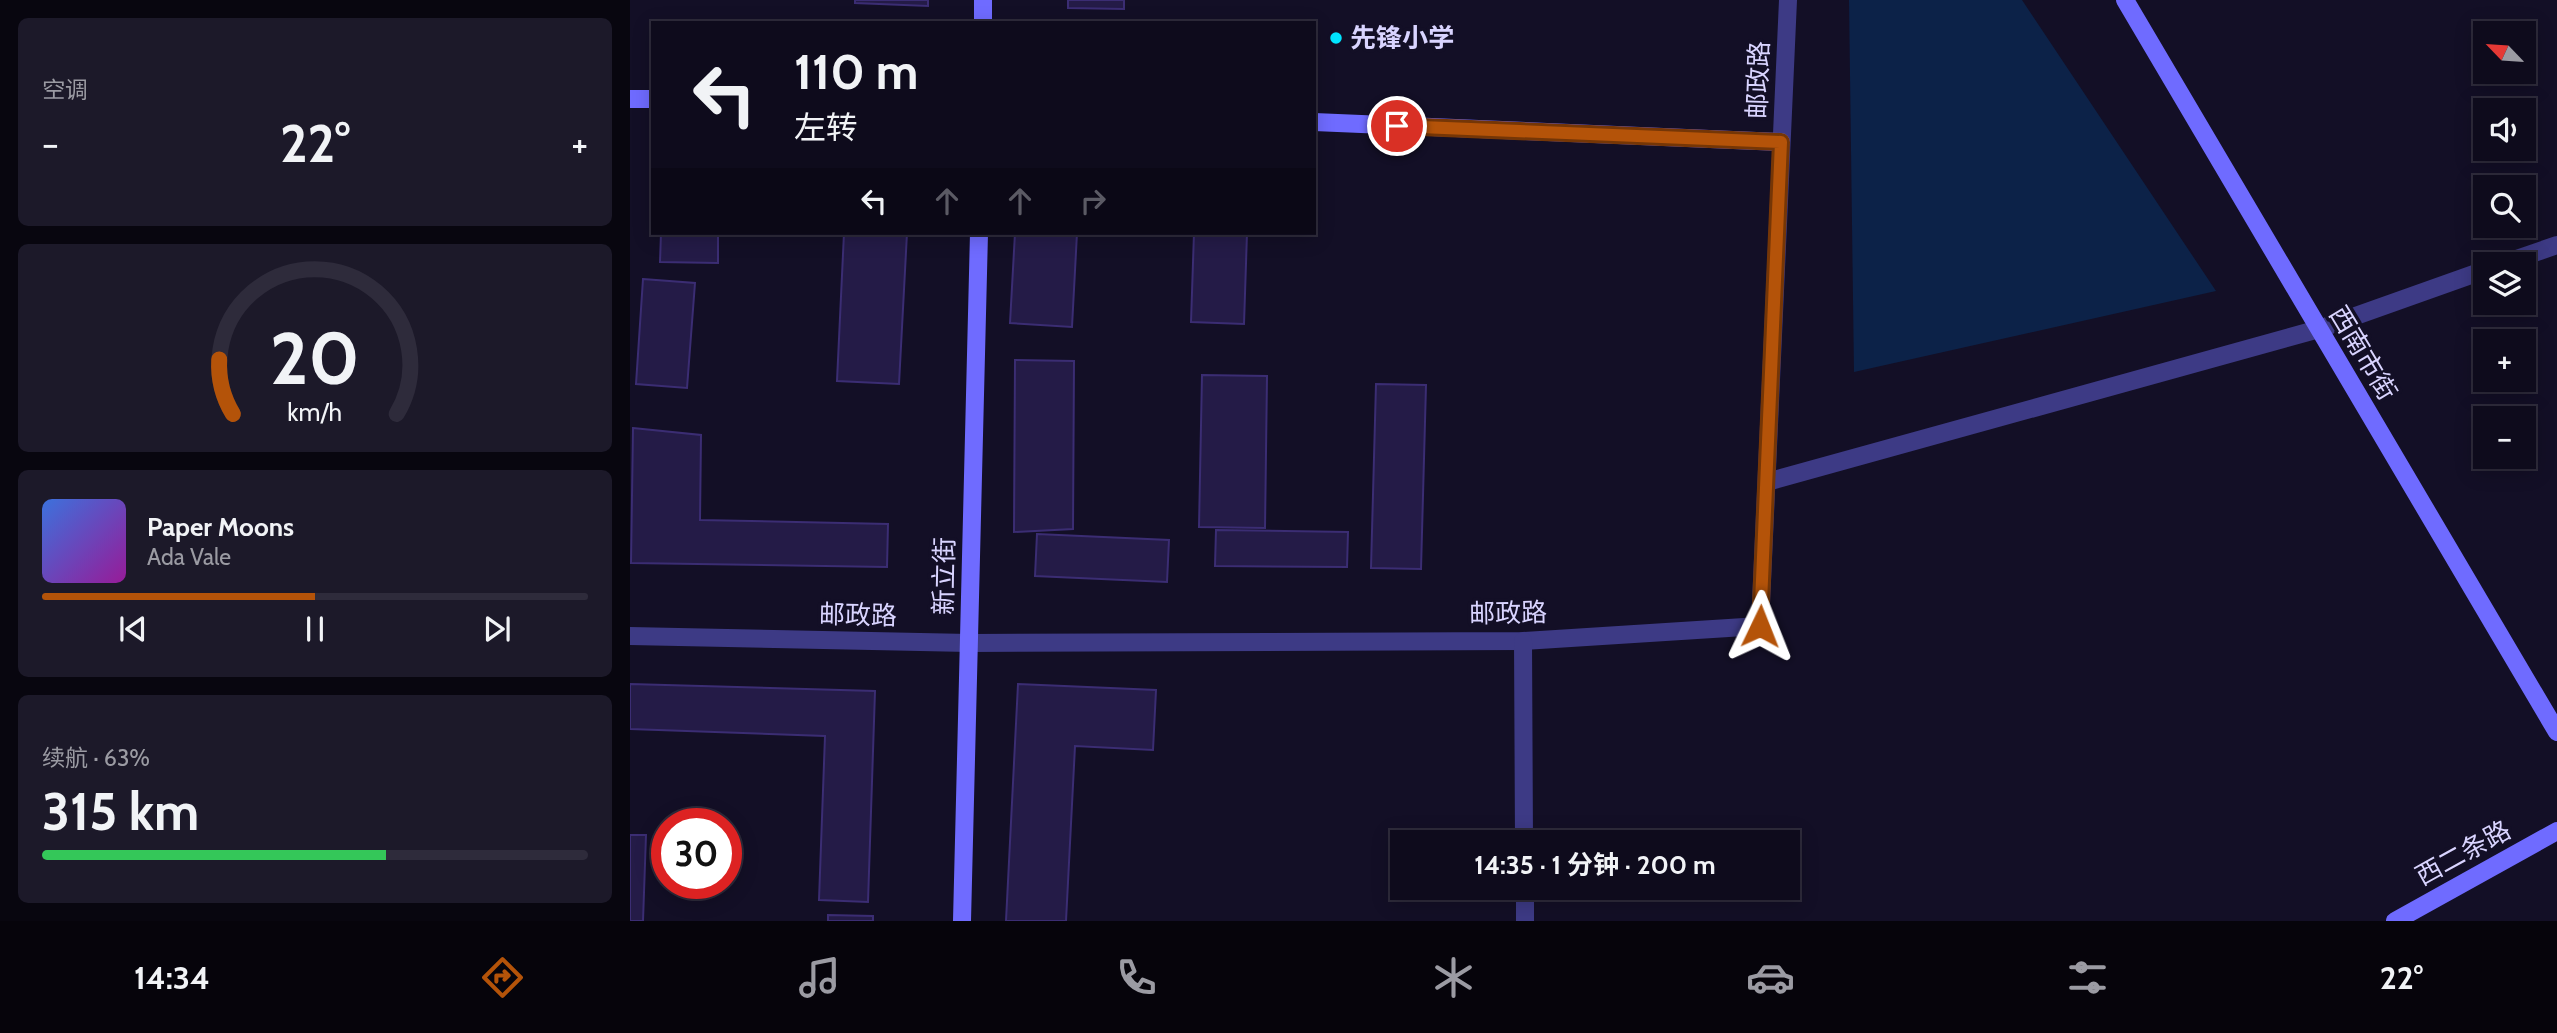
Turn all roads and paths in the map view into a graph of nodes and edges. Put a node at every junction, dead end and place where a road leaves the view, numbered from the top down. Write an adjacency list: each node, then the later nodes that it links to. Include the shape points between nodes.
1 (983, 0): 4 (street)
2 (1787, 0): 8 (street, 邮政路)
3 (2124, 0): 13 (street, 西南市街)
4 (983, 21)
5 (630, 99): 6 (street)
6 (651, 99)
7 (1316, 122): 8 (street)
8 (1781, 142): 14 (street, 邮政路)
9 (979, 235): 17 (street, 新立街)
10 (2557, 245): 11 (street)
11 (2536, 252)
12 (2473, 274): 13 (street)
13 (2319, 329): 14 (street); 18 (street, 西南市街)
14 (1767, 482): 16 (street, 邮政路, via 1760,626)
15 (630, 636): 17 (street, 邮政路)
16 (1523, 641): 17 (street, 邮政路); 19 (street)
17 (969, 643): 22 (street, 新立街)
18 (2557, 732)
19 (1524, 830)
20 (2557, 831): 24 (street, 西二条路)
21 (1525, 900): 23 (street)
22 (962, 921)
23 (1525, 921)
24 (2395, 921)

